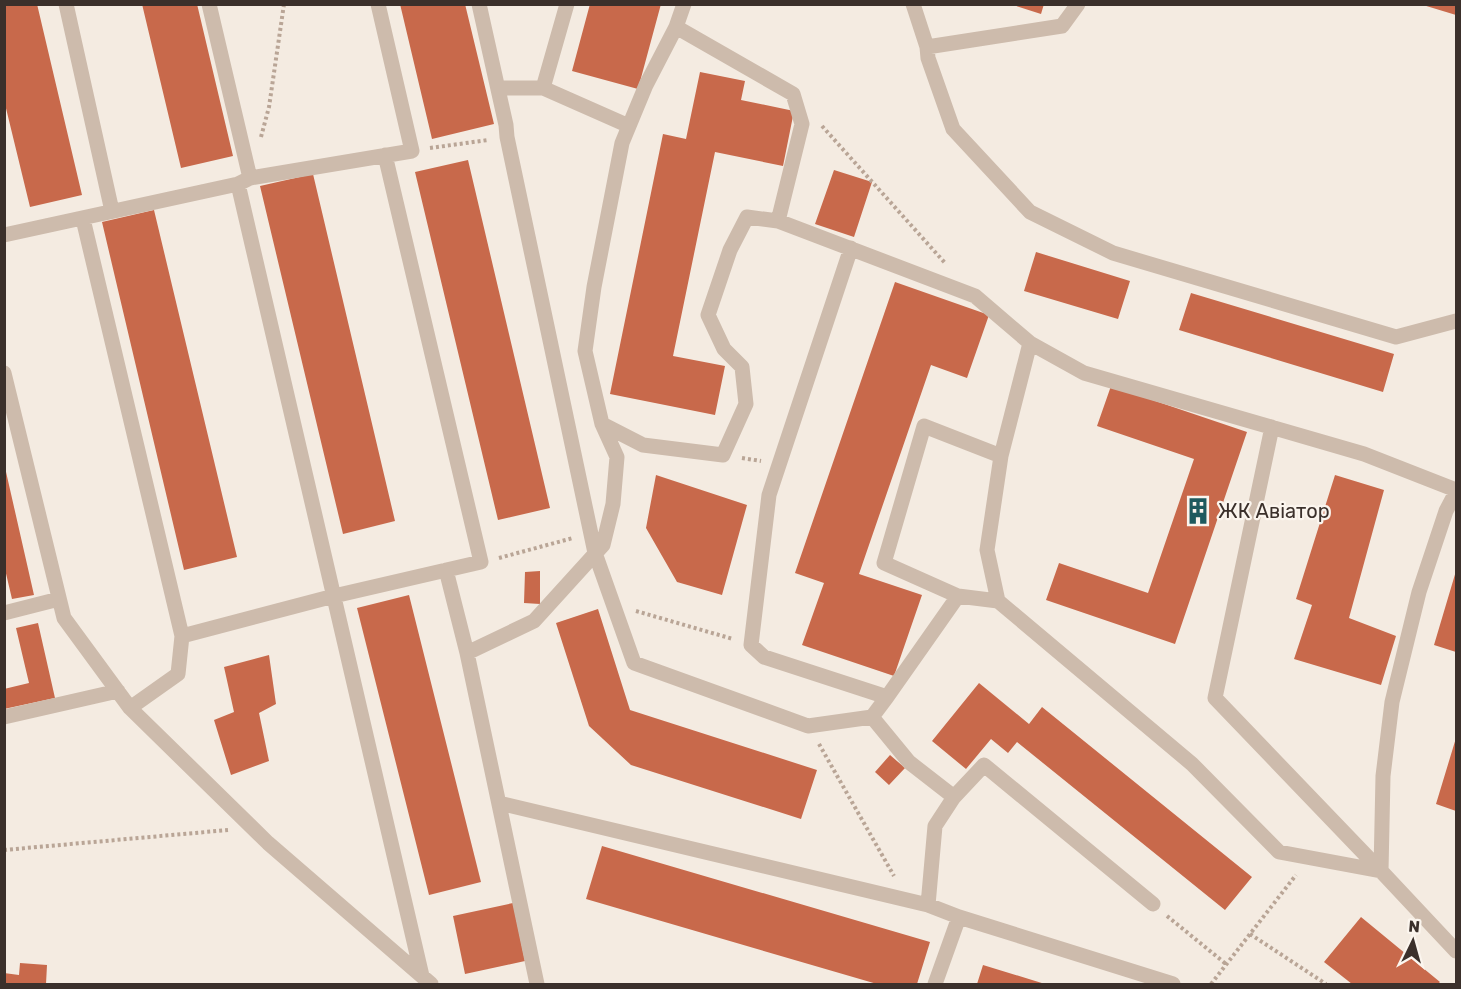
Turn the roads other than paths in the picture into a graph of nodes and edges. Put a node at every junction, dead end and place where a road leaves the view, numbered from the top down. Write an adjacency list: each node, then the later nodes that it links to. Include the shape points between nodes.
1 (66, 4): 16 (street)
2 (209, 4): 15 (street)
3 (378, 4): 14 (street, via 412,151)
4 (479, 4): 11 (street)
5 (567, 4): 12 (street)
6 (684, 4): 9 (street)
7 (913, 4): 10 (street)
8 (1078, 4): 10 (street, via 1062,26)
9 (676, 27): 13 (street); 18 (street, via 793,94 802,124)
10 (927, 48): 21 (street, via 953,129 1030,212 1113,253 1396,337)
11 (498, 88): 12 (street); 28 (street)
12 (543, 88): 13 (street)
13 (629, 126): 24 (street, via 622,143 585,351)
14 (385, 155): 15 (street); 29 (street, via 481,562)
15 (244, 181): 16 (street); 30 (street)
16 (112, 212): 17 (street)
17 (83, 219): 19 (street); 35 (street)
18 (777, 221): 20 (street); 24 (street, via 747,217 730,250 708,315 724,349 742,367 744,376 747,404 723,455 643,445)
19 (4, 236)
20 (851, 248): 22 (street, via 975,296); 38 (street, via 769,495 751,645 764,657)
21 (1456, 321)
22 (1030, 343): 25 (street, via 1084,373); 26 (street)
23 (4, 373): 32 (street)
24 (602, 424): 28 (street, via 617,457 613,504 603,545)
25 (1272, 427): 27 (street, via 1364,454); 44 (street, via 1215,698)
26 (1001, 456): 31 (street, via 924,426 884,563); 33 (street, via 987,550)
27 (1456, 491): 44 (street, via 1419,592 1392,702 1383,776)
28 (595, 553): 36 (street, via 534,621); 41 (street, via 634,663 808,726)
29 (446, 570): 30 (street); 36 (street)
30 (334, 596): 35 (street); 49 (street)
31 (958, 596): 33 (street); 38 (street)
32 (59, 598): 34 (street); 37 (street, via 64,618)
33 (998, 601): 44 (street, via 1192,764 1279,852)
34 (4, 613)
35 (182, 636): 39 (street, via 178,674)
36 (467, 654): 43 (street)
37 (118, 691): 39 (street); 40 (street)
38 (887, 697): 41 (street)
39 (130, 708): 49 (street, via 253,828)
40 (4, 717)
41 (872, 717): 42 (street, via 909,762)
42 (954, 797): 45 (street, via 984,765); 46 (street, via 935,826)
43 (499, 803): 46 (street); 50 (street)
44 (1381, 871): 48 (street)
45 (1153, 904)
46 (928, 905): 47 (street)
47 (959, 917): 51 (street); 52 (street)
48 (1456, 951)
49 (426, 980)
50 (537, 984)
51 (936, 984)
52 (1173, 984)

